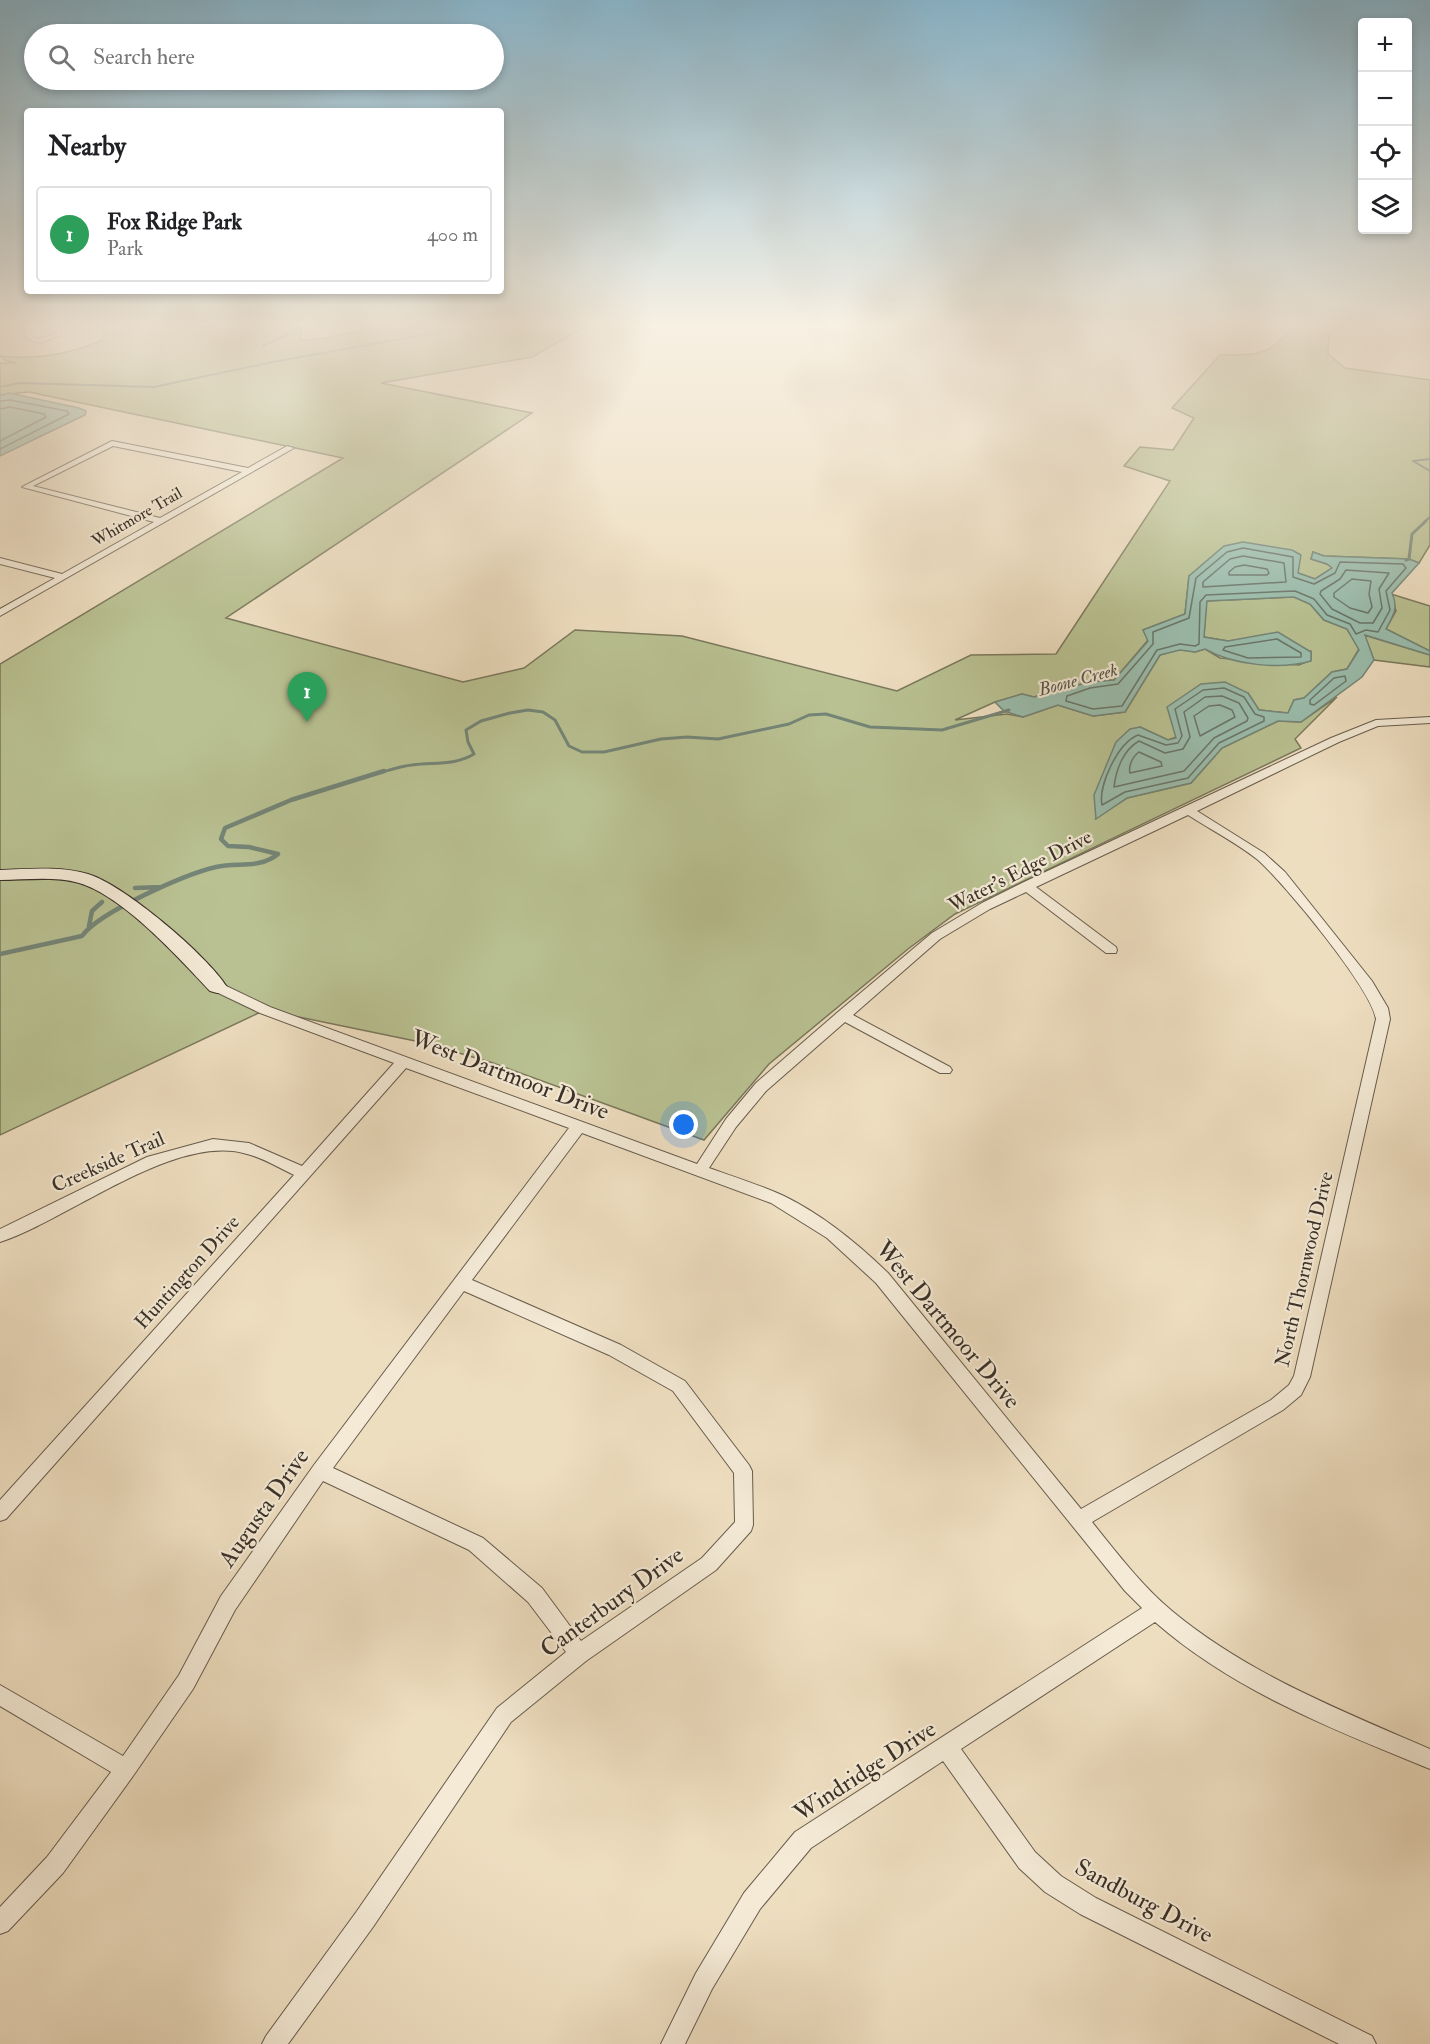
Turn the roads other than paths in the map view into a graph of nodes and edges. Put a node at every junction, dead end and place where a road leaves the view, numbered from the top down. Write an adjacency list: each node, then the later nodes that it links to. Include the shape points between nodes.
1 (290, 448): 2 (street, Whitmore Trail)
2 (249, 471): 3 (street, Whitmore Trail); 3 (street, via 112,443 26,487)
3 (161, 521): 5 (street, Whitmore Trail)
4 (0, 561): 5 (street)
5 (63, 577): 6 (street, Whitmore Trail)
6 (0, 613)
7 (1430, 720): 8 (street, Water’s Edge Drive, via 1376,723)
8 (1188, 810): 10 (street, Water’s Edge Drive); 23 (street, North Thornwood Drive, via 1260,856 1281,875 1367,984 1383,1019 1302,1377 1295,1390 1277,1405)
9 (0, 875): 12 (street, via 71,876 102,886 187,955)
10 (1026, 886): 11 (street); 13 (street, Water’s Edge Drive, via 936,936)
11 (1111, 950)
12 (217, 987): 14 (street, West Dartmoor Drive, via 265,1010)
13 (843, 1015): 15 (street); 17 (street, Water’s Edge Drive, via 761,1087)
14 (405, 1060): 16 (street, West Dartmoor Drive); 18 (street, Huntington Drive)
15 (945, 1070)
16 (578, 1127): 17 (street, West Dartmoor Drive); 20 (street, Augusta Drive)
17 (700, 1171): 23 (street, West Dartmoor Drive, via 776,1199 810,1217 859,1255 882,1278)
18 (304, 1173): 19 (street, Creekside Trail, via 249,1149 213,1144 152,1161); 22 (street, Huntington Drive)
19 (0, 1236)
20 (462, 1283): 21 (street, Augusta Drive); 25 (street, Canterbury Drive, via 615,1350 679,1386 743,1471 744,1525 709,1564)
21 (320, 1471): 25 (street, via 476,1544 535,1594); 29 (street, Augusta Drive, via 228,1603 186,1682)
22 (0, 1513)
23 (1079, 1520): 24 (street, West Dartmoor Drive)
24 (1156, 1610): 27 (street, Windridge Drive); 28 (street, West Dartmoor Drive, via 1202,1648 1259,1683)
25 (579, 1654): 31 (street, Canterbury Drive, via 504,1715 365,1920)
26 (0, 1695): 29 (street)
27 (947, 1748): 32 (street, Windridge Drive, via 796,1847 734,1929); 33 (street, Sandburg Drive, via 1027,1860 1053,1884 1088,1906)
28 (1430, 1759)
29 (126, 1769): 30 (street, Augusta Drive, via 55,1865)
30 (0, 1923)
31 (274, 2044)
32 (673, 2044)
33 (1364, 2044)

